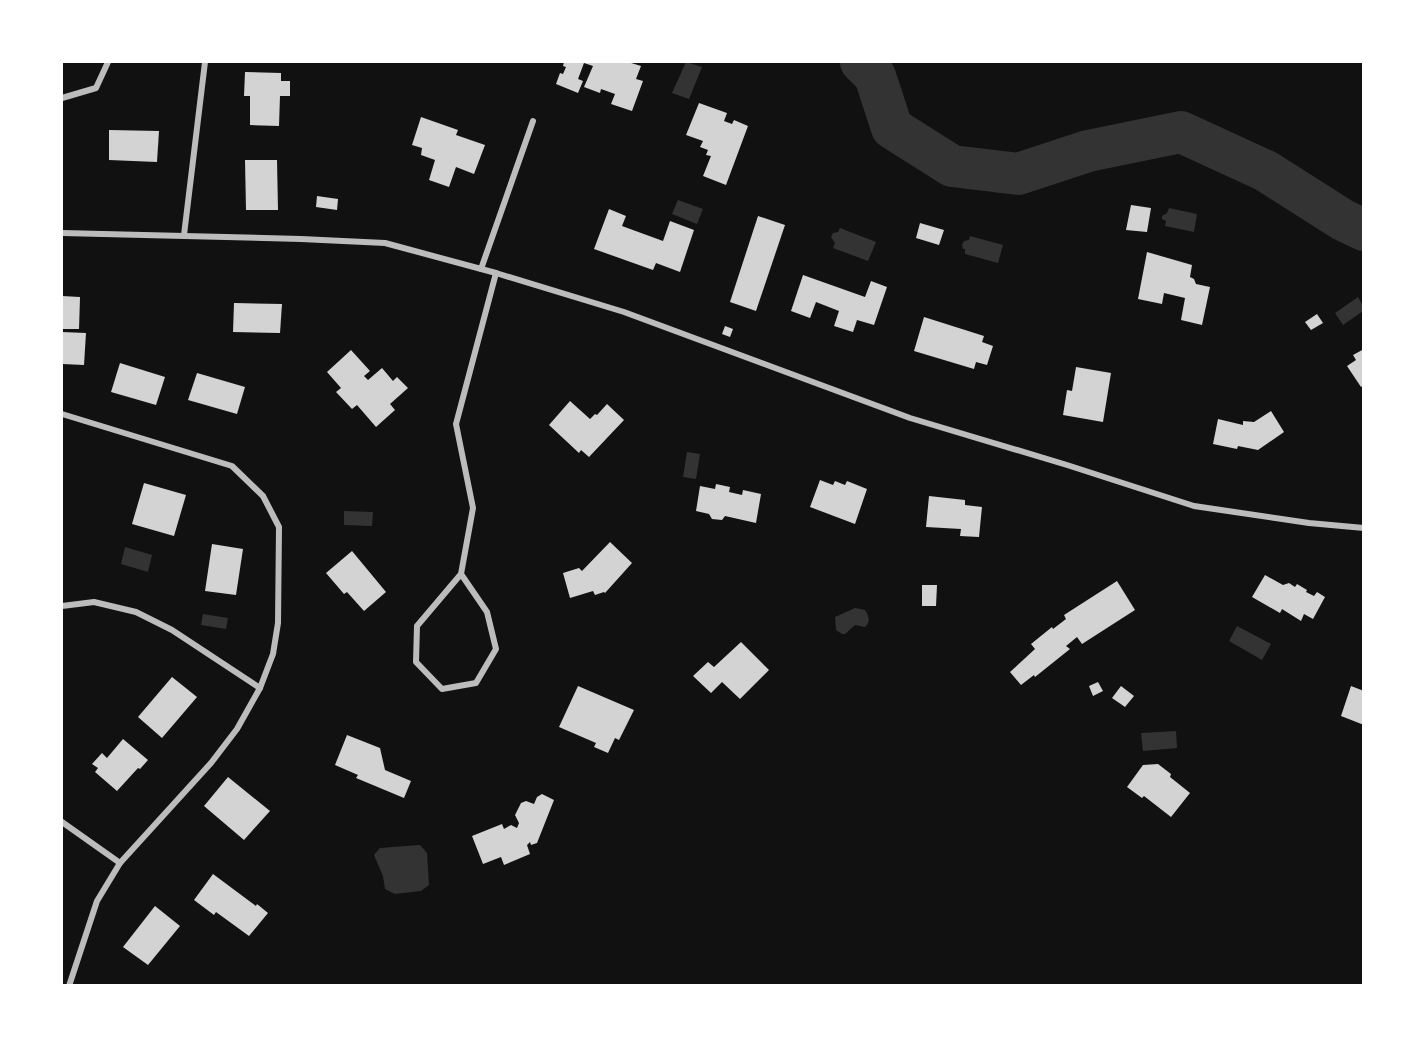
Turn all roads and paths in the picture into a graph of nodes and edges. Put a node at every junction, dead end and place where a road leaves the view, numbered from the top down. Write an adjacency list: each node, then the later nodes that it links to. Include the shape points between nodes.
1 (108, 62): 3 (street, via 96,88)
2 (205, 62): 6 (street)
3 (62, 98)
4 (533, 122): 7 (street)
5 (62, 233): 6 (street)
6 (184, 235): 7 (street, via 385,243)
7 (481, 269): 8 (street)
8 (496, 273): 10 (street, via 624,312 910,418 1194,506); 11 (street, via 456,424 473,508)
9 (62, 414): 13 (street, via 232,466 263,496 279,527 278,623 273,654)
10 (1364, 528)
11 (461, 574): 11 (street, via 417,626 416,662 442,689 476,683 496,649 487,612)
12 (62, 606): 13 (street, via 94,602 136,612 172,630)
13 (260, 688): 15 (street, via 237,729 211,763)
14 (62, 822): 15 (street)
15 (120, 863): 16 (street, via 97,901)
16 (69, 986)

